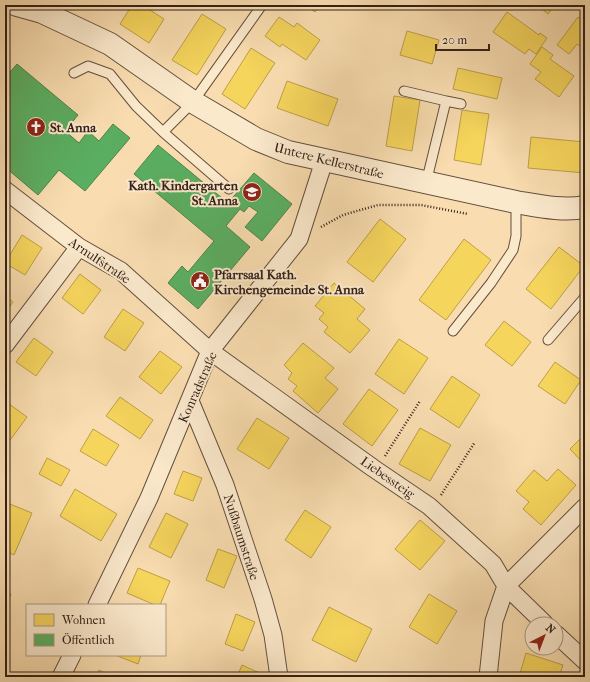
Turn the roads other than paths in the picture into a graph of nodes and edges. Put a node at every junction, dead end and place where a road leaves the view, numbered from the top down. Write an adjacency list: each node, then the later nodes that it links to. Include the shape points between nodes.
1 (17, 5): 6 (street, Untere Kellerstraße, via 42,12 110,44)
2 (262, 5): 6 (lane)
3 (74, 73): 8 (lane, via 88,66 110,74 136,106)
4 (404, 91): 5 (lane)
5 (446, 101): 7 (lane); 10 (lane)
6 (194, 102): 8 (lane); 9 (street, Untere Kellerstraße, via 256,139 288,152)
7 (461, 104)
8 (163, 132): 11 (lane)
9 (324, 161): 10 (street, Untere Kellerstraße); 20 (street, Konradstraße, via 299,239)
10 (426, 183): 13 (street, Untere Kellerstraße)
11 (229, 189)
12 (5, 190): 15 (street, Arnulfstraße)
13 (516, 202): 14 (street, Untere Kellerstraße, via 557,209); 17 (lane, via 516,236 513,250)
14 (585, 207)
15 (79, 247): 19 (street); 20 (street, Arnulfstraße, via 120,271)
16 (585, 297): 18 (lane)
17 (453, 331)
18 (548, 340)
19 (5, 346)
20 (210, 351): 21 (street, Konradstraße); 23 (street, Liebessteig, via 429,506 493,564)
21 (190, 401): 24 (street, Konradstraße, via 149,498); 30 (street, Nußbaumstraße, via 225,485 262,599 273,635)
22 (585, 507): 23 (street)
23 (506, 586): 25 (street, Liebessteig); 31 (street, via 494,621)
24 (97, 604)
25 (537, 616)
26 (564, 641): 28 (street)
27 (72, 656): 29 (street)
28 (585, 661)
29 (61, 677)
30 (278, 677)
31 (488, 677)

